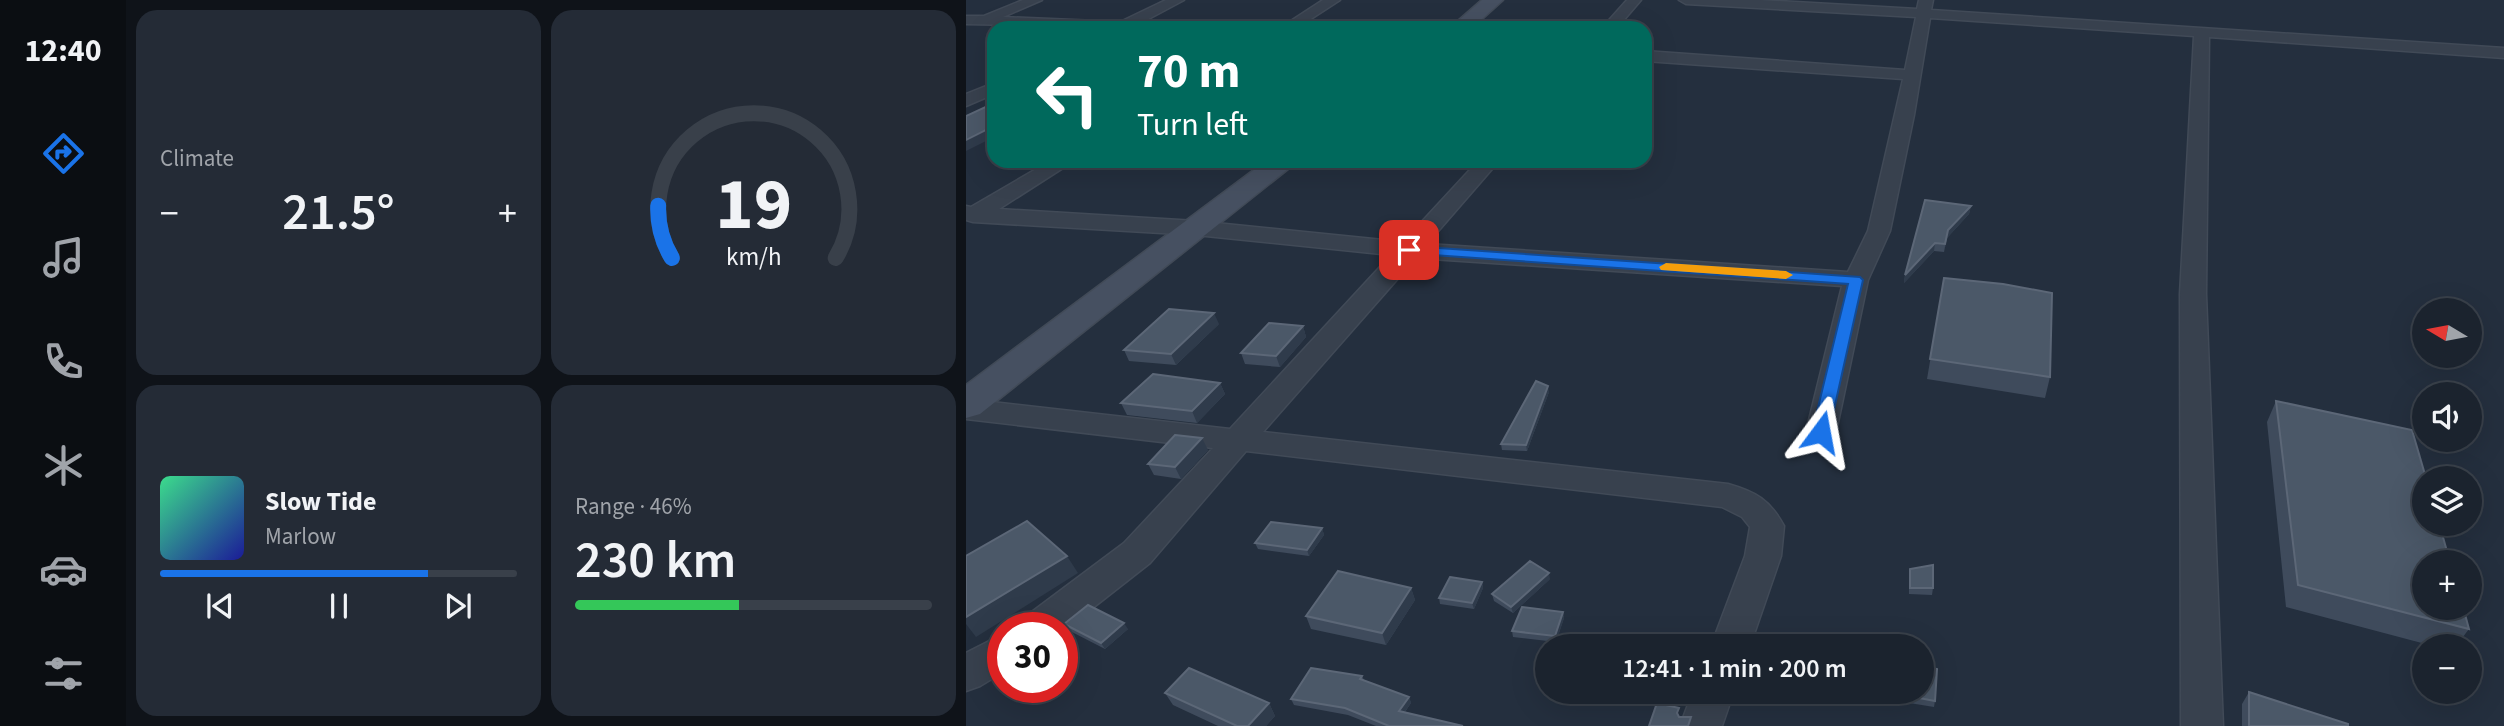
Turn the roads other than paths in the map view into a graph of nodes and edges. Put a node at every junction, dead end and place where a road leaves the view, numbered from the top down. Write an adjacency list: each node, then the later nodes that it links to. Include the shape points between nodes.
1 (1035, 0): 9 (street)
2 (1177, 0): 11 (street)
3 (1334, 0): 12 (street)
4 (1494, 0): 13 (street)
5 (1634, 0): 14 (street)
6 (1686, 0): 7 (street)
7 (1924, 7): 16 (street); 19 (street)
8 (966, 20): 9 (street)
9 (983, 21): 10 (street); 15 (street)
10 (987, 21)
11 (1133, 21)
12 (1299, 21)
13 (1468, 21)
14 (1615, 21)
15 (966, 27)
16 (2202, 32): 17 (street); 36 (street, via 2193,294)
17 (2504, 52)
18 (1652, 56): 19 (street)
19 (1912, 75): 26 (street, via 1879,232)
20 (1052, 168): 23 (street)
21 (1275, 168): 24 (street)
22 (1483, 168): 25 (street)
23 (969, 215): 24 (street)
24 (1196, 229): 25 (street); 27 (street)
25 (1409, 250): 26 (street); 29 (street)
26 (1856, 280): 28 (street)
27 (966, 407): 29 (street)
28 (1821, 432)
29 (1238, 439): 30 (street, via 1137,554); 31 (street, via 1728,496 1754,508 1767,526 1763,556)
30 (1060, 612)
31 (1734, 634)
32 (987, 661): 33 (street)
33 (966, 674)
34 (1709, 704): 35 (street)
35 (1701, 726)
36 (2202, 726)

